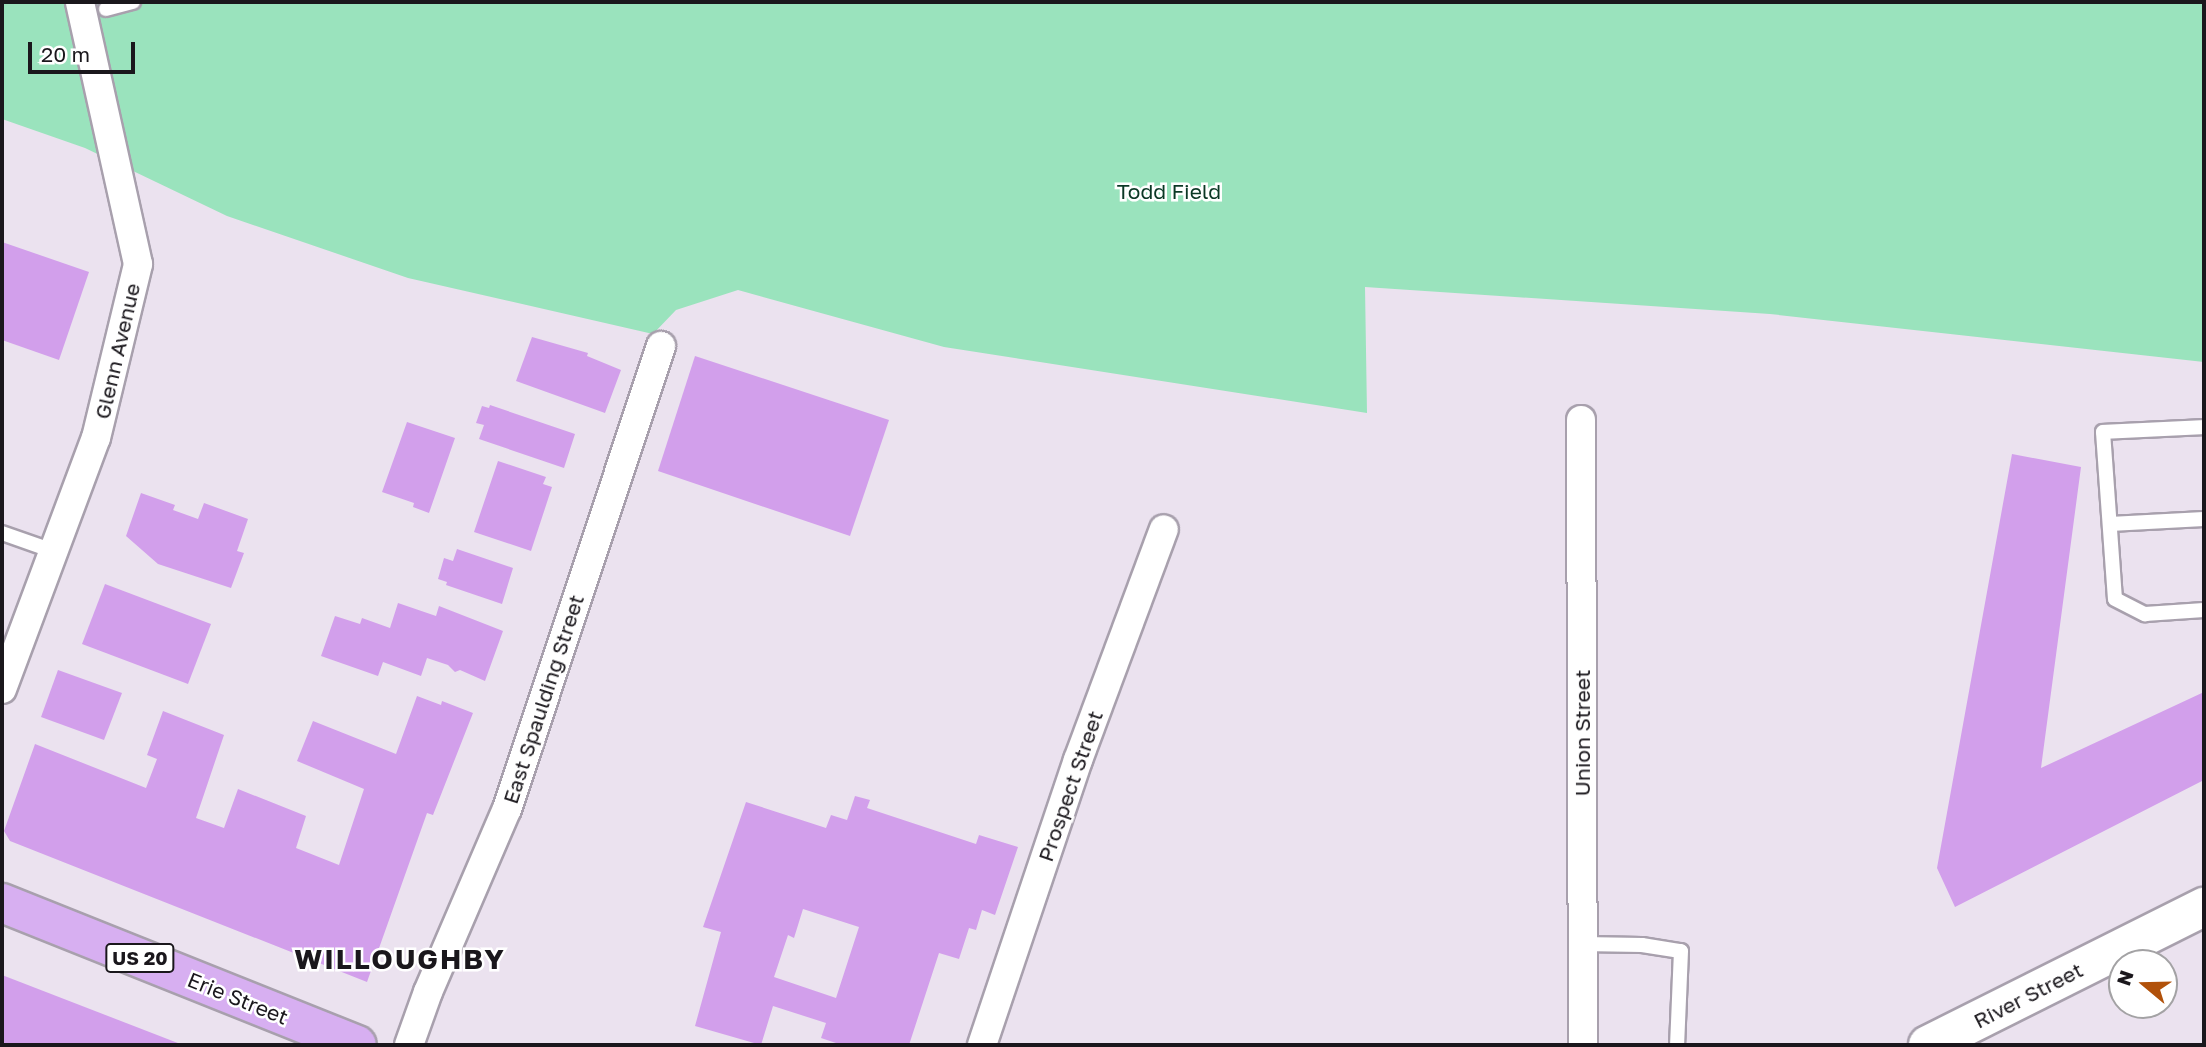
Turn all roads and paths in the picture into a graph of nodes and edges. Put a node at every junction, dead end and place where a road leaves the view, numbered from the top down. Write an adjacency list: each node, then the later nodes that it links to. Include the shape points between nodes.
1 (134, 2): 2 (lane)
2 (93, 5): 10 (street, Glenn Avenue, via 138,264 96,438)
3 (661, 346): 17 (street, East Spaulding Street, via 507,809)
4 (1581, 420): 15 (street, Union Street)
5 (2204, 427): 7 (lane, via 2103,432)
6 (2204, 519): 7 (lane)
7 (2110, 524): 11 (lane, via 2115,599 2145,614)
8 (1164, 529): 18 (street, Prospect Street, via 1078,760)
9 (2, 533): 10 (lane)
10 (53, 551): 12 (street, Glenn Avenue)
11 (2204, 610)
12 (2, 689)
13 (2, 903): 16 (main road, Erie Street / US 20)
14 (2204, 907): 21 (main road, River Street)
15 (1583, 944): 19 (street, Union Street); 20 (lane, via 1681,951)
16 (358, 1045)
17 (409, 1045)
18 (982, 1045)
19 (1583, 1045)
20 (1677, 1045)
21 (1928, 1045)

